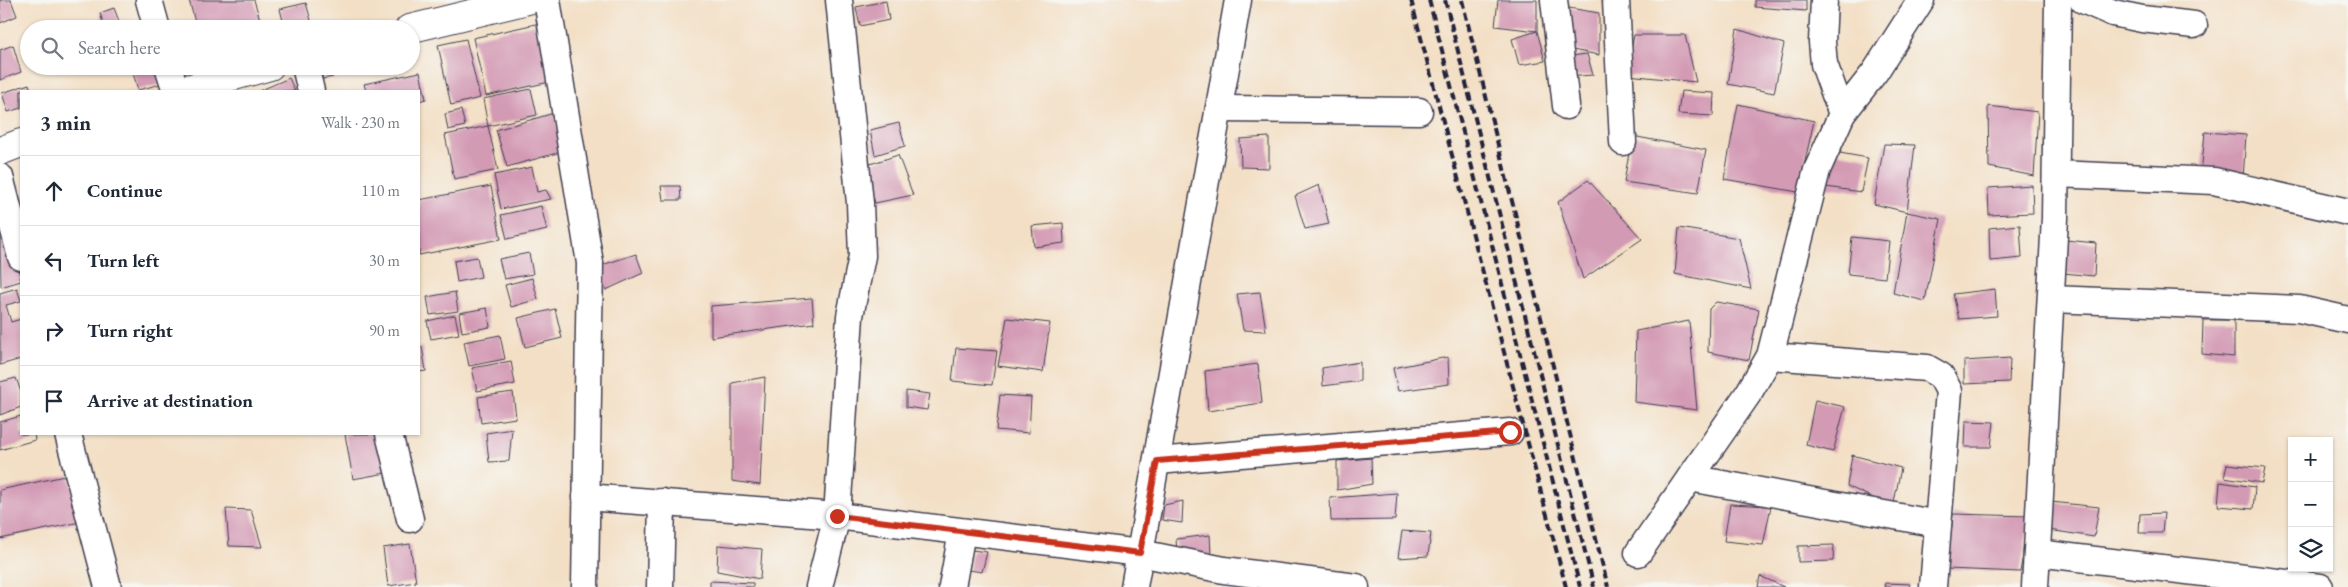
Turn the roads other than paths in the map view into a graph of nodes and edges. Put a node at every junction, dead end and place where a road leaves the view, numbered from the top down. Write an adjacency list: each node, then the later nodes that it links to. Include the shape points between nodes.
1 (148, 0): 12 (street)
2 (528, 0): 13 (street)
3 (547, 0): 40 (street, via 590,263)
4 (839, 0): 42 (street, via 860,203 862,256 850,316)
5 (1238, 0): 22 (street)
6 (1554, 0): 21 (street)
7 (1616, 0): 25 (street)
8 (1824, 0): 24 (street, via 1824,64)
9 (1921, 0): 24 (street, via 1875,72)
10 (2058, 0): 28 (street)
11 (2083, 0): 14 (street, via 2113,13 2142,20)
12 (154, 20)
13 (420, 26)
14 (2194, 26)
15 (171, 75): 18 (street)
16 (238, 75): 19 (street)
17 (307, 75): 20 (street)
18 (176, 90)
19 (184, 90)
20 (311, 90)
21 (1566, 106)
22 (1219, 109): 23 (street); 38 (street)
23 (1419, 111)
24 (1842, 114): 34 (street, via 1817,170)
25 (1623, 142)
26 (20, 143): 27 (street)
27 (0, 152)
28 (2056, 174): 30 (street, via 2214,181); 32 (street)
29 (0, 177): 31 (street)
30 (2348, 212)
31 (20, 253)
32 (2051, 299): 33 (street, via 2299,310); 48 (street)
33 (2348, 320)
34 (1770, 356): 39 (street); 44 (street, via 1927,368 1941,376 1949,391)
35 (1510, 432): 38 (street)
36 (68, 435): 49 (street)
37 (389, 435): 43 (street)
38 (1157, 461): 46 (street)
39 (1690, 478): 44 (street); 47 (street)
40 (586, 497): 41 (street); 50 (street)
41 (662, 502): 42 (street); 51 (street)
42 (837, 516): 45 (street); 52 (street)
43 (410, 519)
44 (1938, 524): 56 (street)
45 (962, 532): 46 (street); 53 (street)
46 (1140, 553): 54 (street); 55 (street, via 1224,570)
47 (1638, 553)
48 (2036, 553): 57 (street); 58 (street)
49 (108, 587)
50 (585, 587)
51 (660, 587)
52 (819, 587)
53 (952, 587)
54 (1134, 587)
55 (1356, 587)
56 (1933, 587)
57 (2035, 587)
58 (2320, 587)

